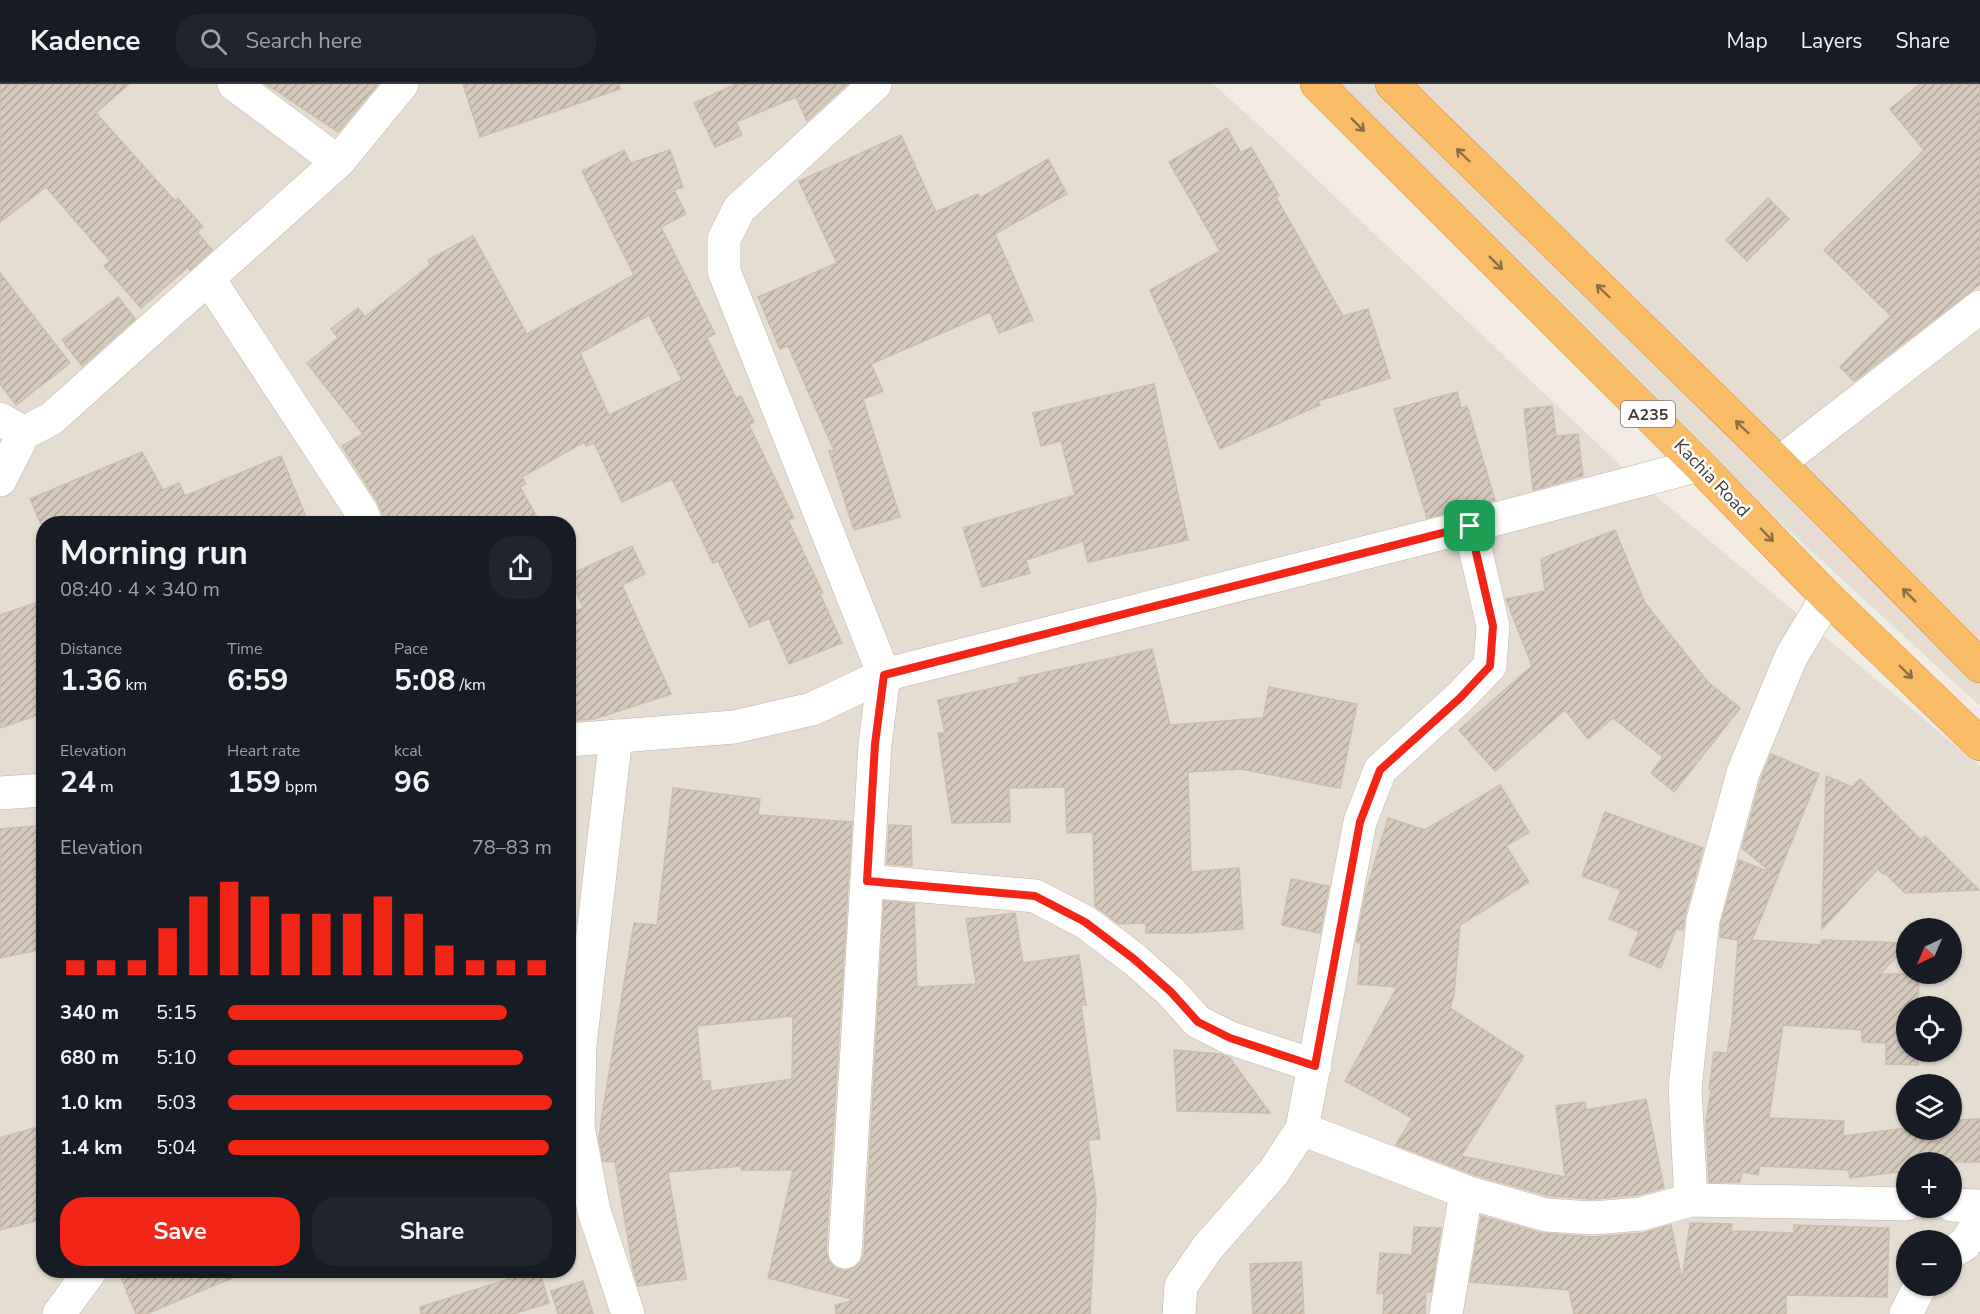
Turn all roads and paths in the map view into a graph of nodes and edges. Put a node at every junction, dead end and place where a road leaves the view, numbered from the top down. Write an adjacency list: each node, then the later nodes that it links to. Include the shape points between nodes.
1 (234, 84): 6 (street)
2 (402, 84): 6 (street)
3 (875, 84): 17 (street, via 739,209 724,238 724,272)
4 (1317, 84): 11 (highway, Kachia Road / A235, one-way to 11)
5 (1392, 84): 10 (highway, one-way to 5)
6 (338, 162): 7 (street)
7 (209, 279): 9 (street, via 51,419); 13 (street)
8 (1980, 307): 10 (street)
9 (12, 426): 12 (street)
10 (1779, 463): 16 (highway, one-way to 10)
11 (1699, 465): 14 (street); 15 (highway, Kachia Road / A235, one-way to 15)
12 (0, 480)
13 (363, 516)
14 (1470, 526): 17 (street); 25 (street, via 1493,626 1490,666 1380,770 1360,822)
15 (1827, 597): 20 (highway, Kachia Road / A235, one-way to 20); 29 (street, via 1791,657 1743,773 1703,920 1685,1088)
16 (1980, 666)
17 (884, 675): 18 (street, via 812,709 734,727); 23 (street, via 875,744)
18 (616, 736): 19 (street); 24 (street)
19 (576, 739)
20 (1980, 744)
21 (36, 791): 22 (street)
22 (0, 793)
23 (867, 881): 25 (street, via 1035,896 1085,922 1134,959 1198,1022 1230,1038); 35 (street)
24 (576, 1032)
25 (1315, 1066): 27 (street)
26 (576, 1087): 39 (street, via 578,1127 594,1211)
27 (1302, 1129): 28 (street); 40 (street, via 1273,1173 1208,1247 1181,1286)
28 (1466, 1192): 29 (street, via 1546,1215 1593,1218 1641,1214); 41 (street)
29 (1690, 1200): 30 (street)
30 (1896, 1204)
31 (1962, 1205): 32 (street)
32 (1980, 1206)
33 (1980, 1221): 34 (street)
34 (1962, 1246)
35 (845, 1252)
36 (85, 1278): 38 (street)
37 (1915, 1296): 42 (street)
38 (59, 1314)
39 (628, 1314)
40 (1179, 1314)
41 (1446, 1314)
42 (1906, 1314)

